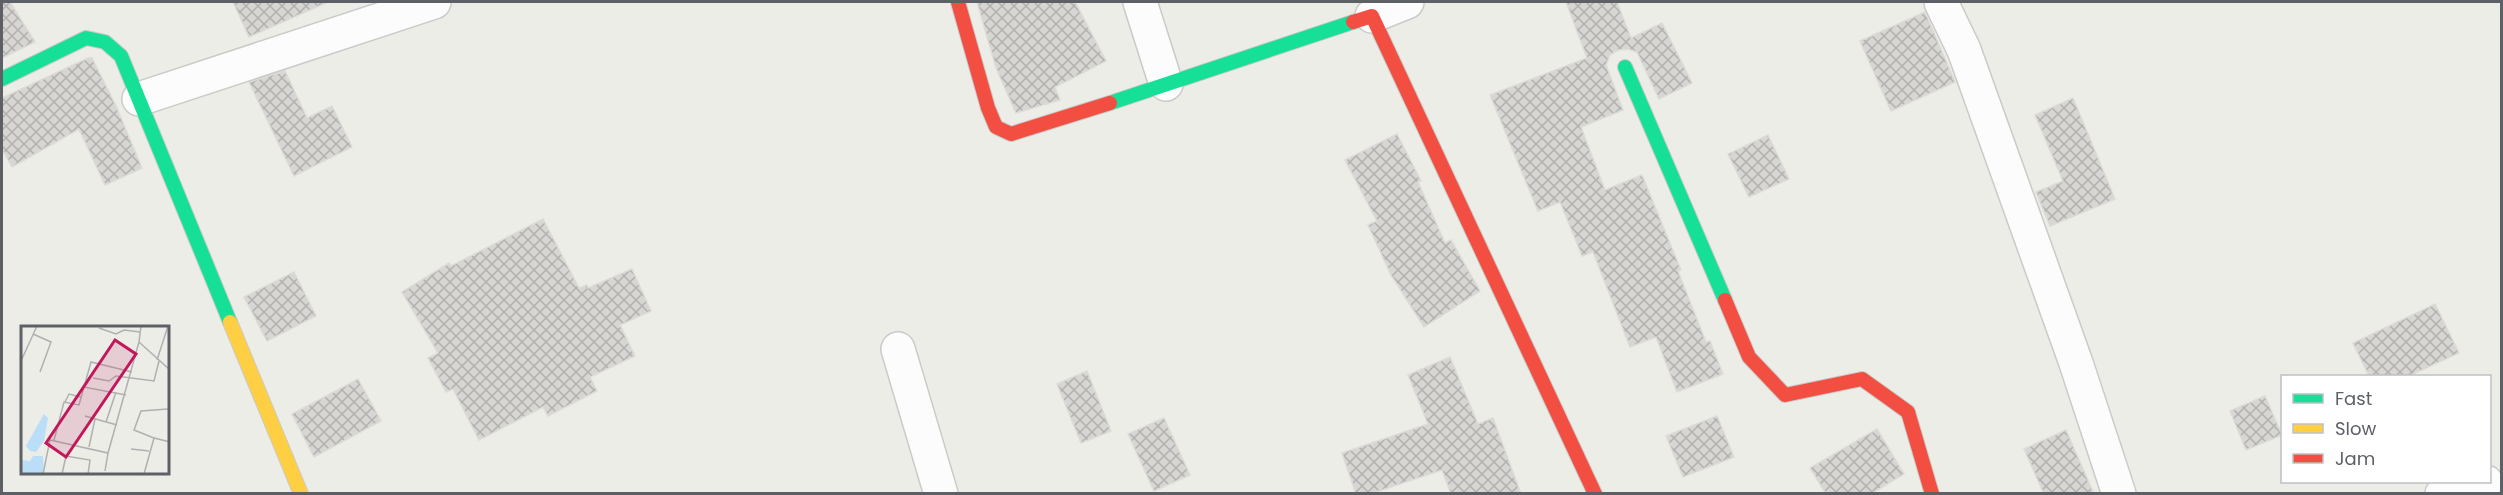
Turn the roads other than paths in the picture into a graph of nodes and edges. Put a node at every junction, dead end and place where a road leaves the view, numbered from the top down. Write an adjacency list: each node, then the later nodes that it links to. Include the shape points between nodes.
1 (434, 2): 10 (street)
2 (958, 2): 9 (street, via 988,108 996,127 1011,134)
3 (1140, 2): 9 (street)
4 (1407, 2): 6 (street)
5 (1941, 2): 17 (street, via 1972,72)
6 (1372, 16): 9 (street); 15 (street)
7 (1625, 67): 16 (street, via 1749,357 1785,395 1862,379 1908,412)
8 (2, 79): 10 (street, via 86,38 105,42 121,56)
9 (1166, 84)
10 (140, 99): 13 (street)
11 (898, 349): 14 (street)
12 (2481, 483): 18 (street)
13 (301, 494)
14 (942, 494)
15 (1595, 494)
16 (1932, 494)
17 (2119, 494)
18 (2442, 494)

